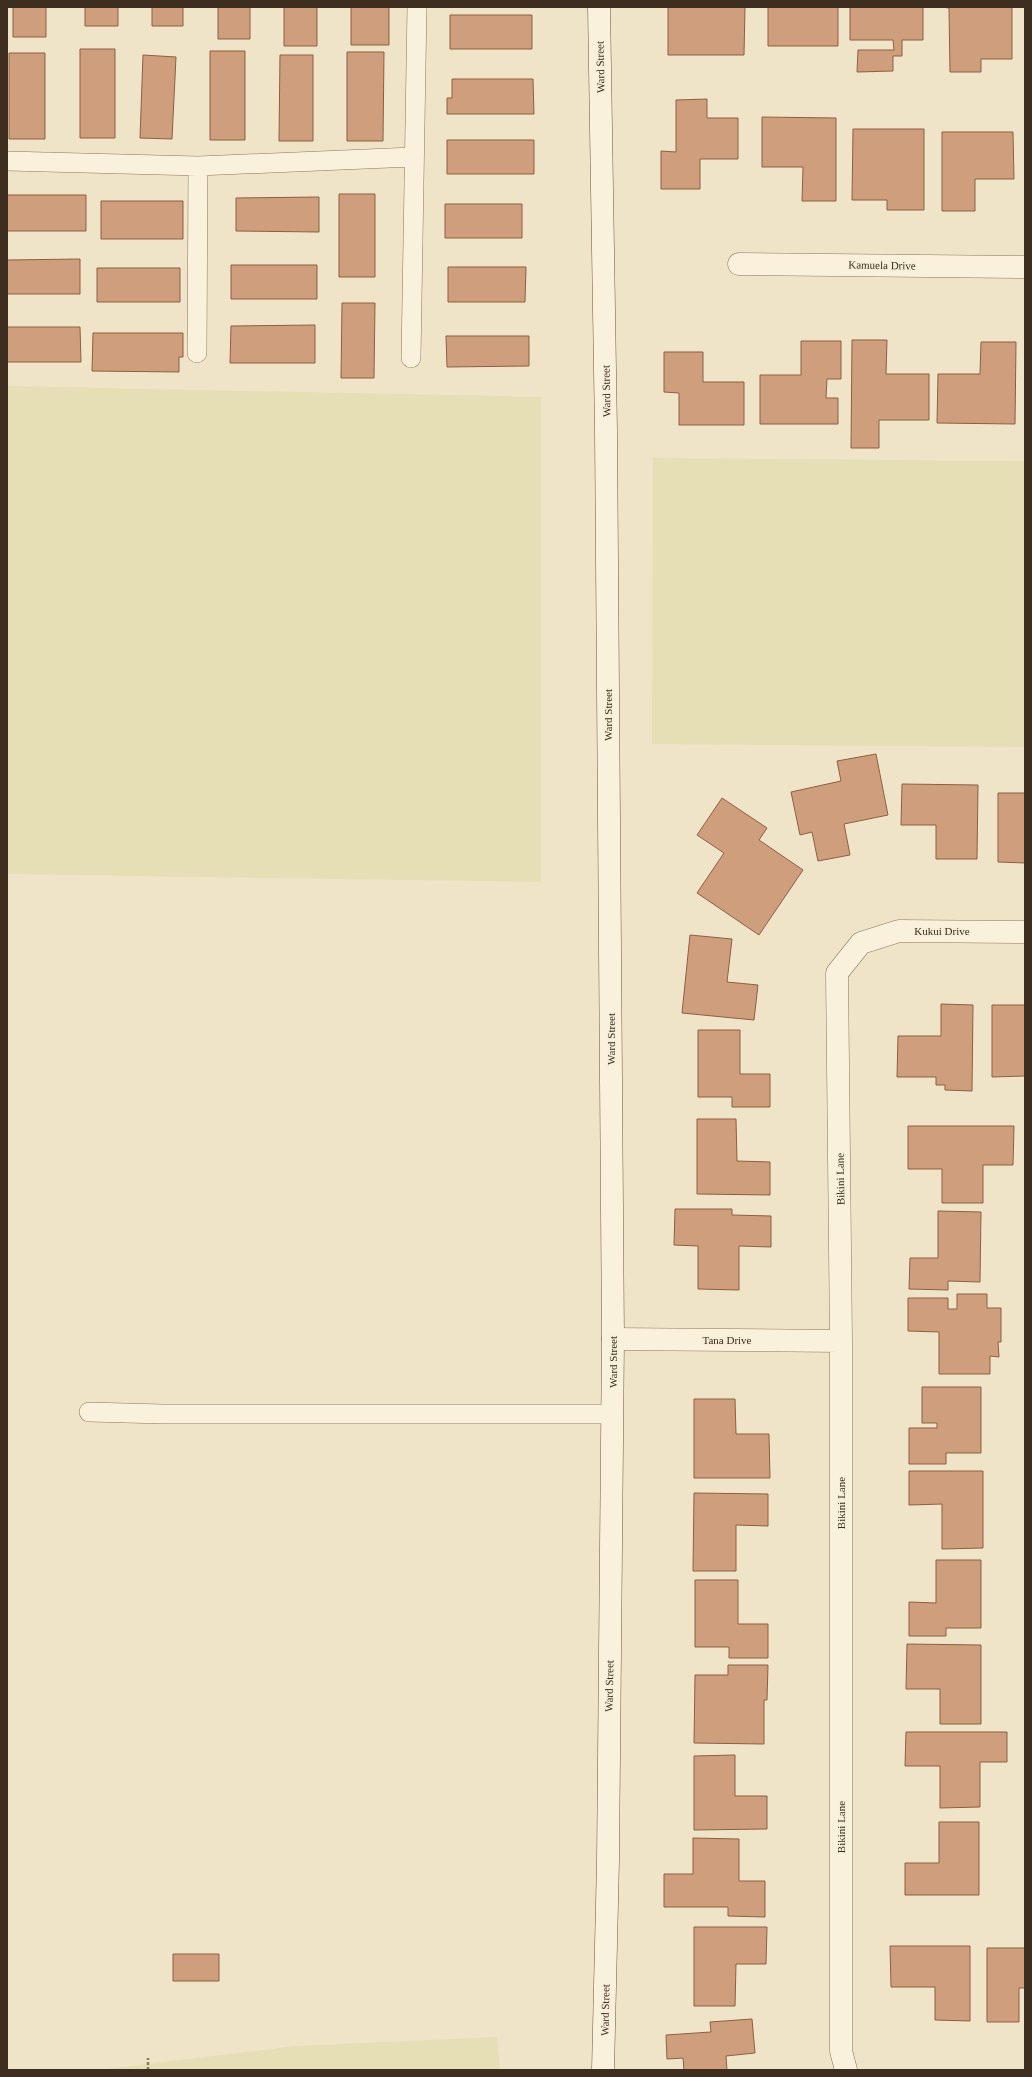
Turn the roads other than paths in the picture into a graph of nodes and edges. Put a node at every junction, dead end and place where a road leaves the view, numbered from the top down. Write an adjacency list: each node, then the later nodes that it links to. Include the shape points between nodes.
1 (417, 7): 3 (lane)
2 (599, 7): 12 (street, Ward Street, via 606,431)
3 (413, 157): 5 (lane); 9 (lane)
4 (7, 161): 5 (lane)
5 (198, 166): 8 (lane)
6 (739, 264): 7 (street, Kamuela Drive)
7 (1025, 267)
8 (197, 353)
9 (411, 358)
10 (1025, 932): 11 (street, Kukui Drive, via 899,931)
11 (861, 942): 13 (street, Bikini Lane, via 837,973)
12 (613, 1339): 13 (street, Tana Drive); 15 (street, Ward Street)
13 (841, 1341): 17 (street, Bikini Lane, via 841,2051)
14 (89, 1412): 15 (lane)
15 (612, 1414): 16 (street, Ward Street)
16 (603, 2070)
17 (846, 2070)

